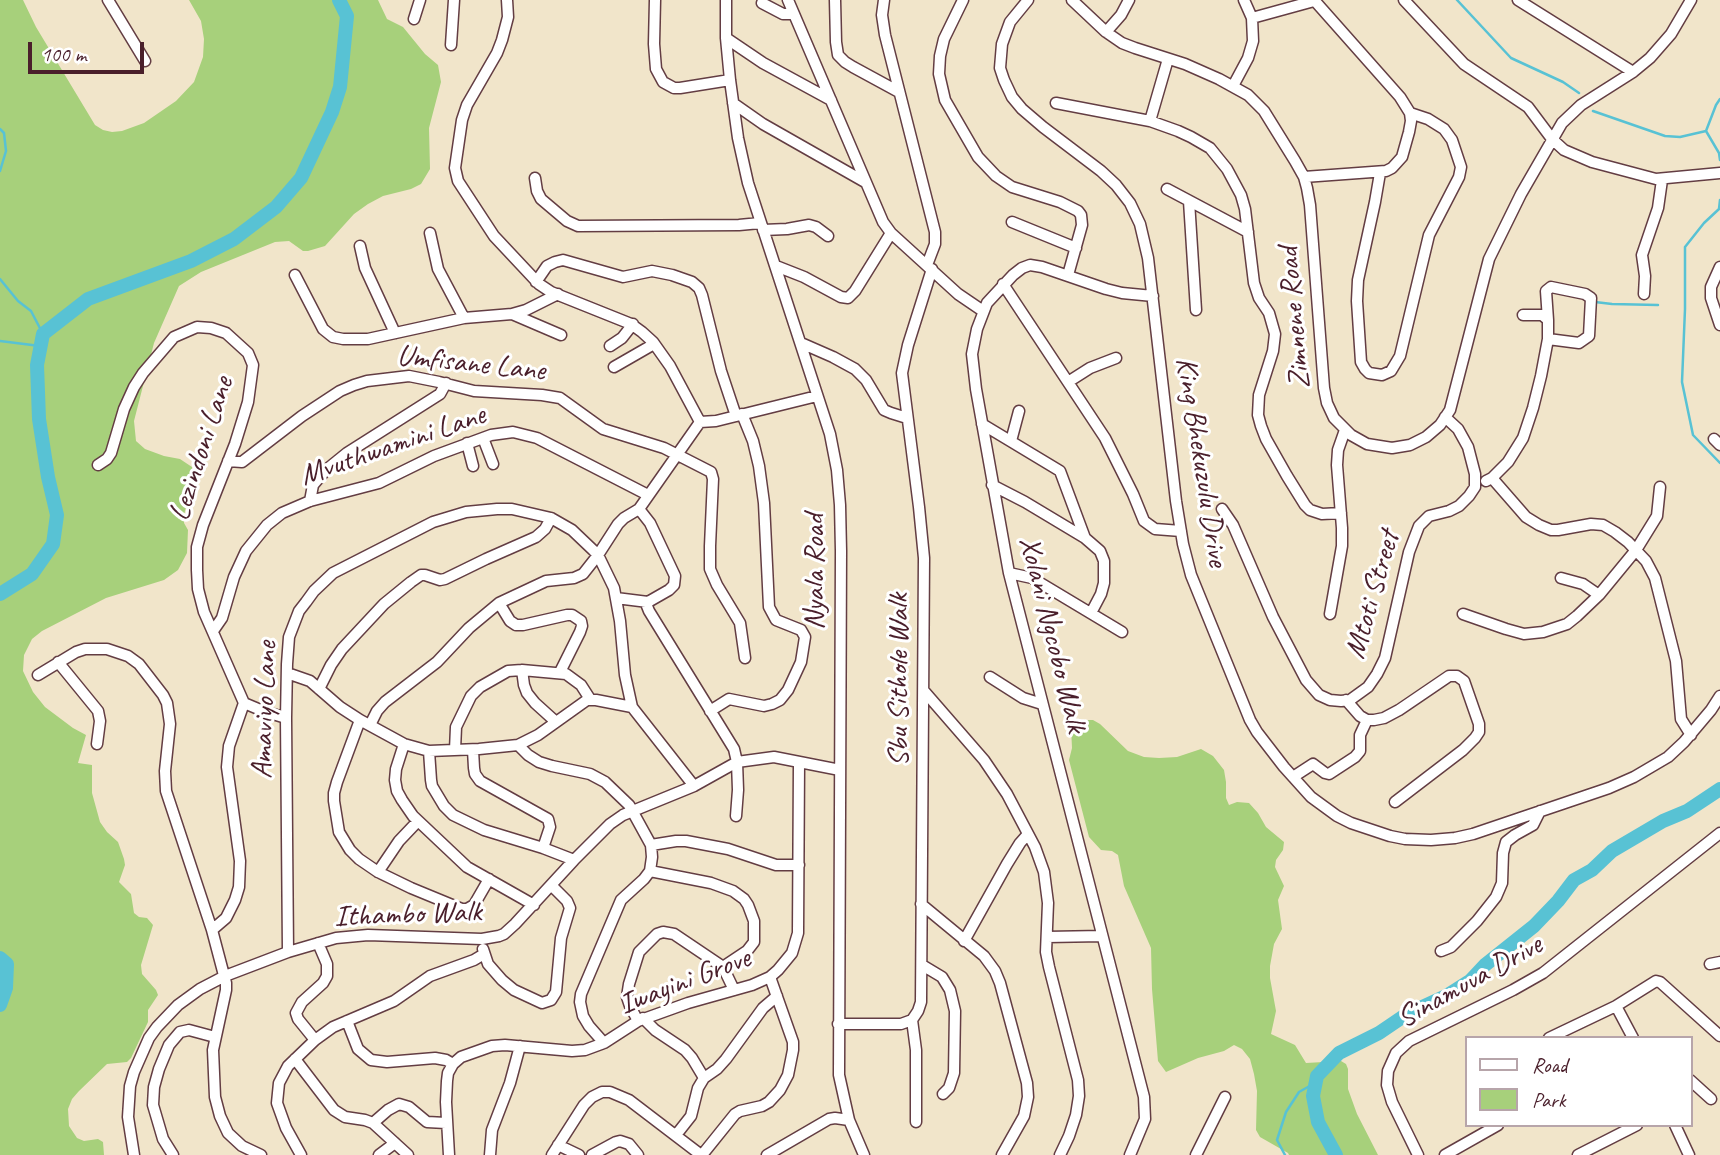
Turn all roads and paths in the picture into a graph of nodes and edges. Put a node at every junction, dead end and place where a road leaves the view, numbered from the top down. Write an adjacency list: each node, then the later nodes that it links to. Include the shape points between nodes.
1 (108, 0): 29 (street)
2 (420, 0): 24 (street)
3 (454, 0): 27 (street)
4 (507, 0): 61 (street, via 502,40 462,120 455,168 461,188 486,226)
5 (655, 0): 31 (street, via 656,69 663,82 680,88)
6 (726, 0): 26 (street, Nyala Road)
7 (788, 0): 22 (street)
8 (835, 0): 33 (street, via 838,55)
9 (884, 0): 33 (street, Sbu Sithole Walk, via 882,22)
10 (963, 0): 55 (street, via 940,55 945,100 978,156 996,176 1012,187 1078,211 1082,225)
11 (1028, 0): 65 (street, King Bhekuzulu Drive, via 1010,22 1002,44 1004,80 1022,109 1109,178 1130,203 1144,235)
12 (1072, 0): 25 (street, Zimnene Road)
13 (1129, 0): 25 (street)
14 (1244, 0): 23 (street)
15 (1404, 0): 39 (street, via 1464,64 1528,107)
16 (1518, 0): 21 (street)
17 (1542, 0): 21 (street)
18 (1691, 0): 30 (street, via 1666,40)
19 (1314, 1): 23 (street); 37 (street, via 1401,97)
20 (762, 3): 22 (street, via 783,14)
21 (1534, 10): 30 (street)
22 (794, 13): 34 (street)
23 (1252, 18): 32 (street, via 1251,49)
24 (414, 19)
25 (1106, 32): 28 (street, Zimnene Road, via 1122,43)
26 (726, 38): 31 (street, Nyala Road); 34 (street)
27 (451, 44)
28 (1168, 59): 32 (street, Zimnene Road); 38 (street)
29 (145, 61)
30 (1633, 72): 39 (street, via 1571,113)
31 (730, 80): 35 (street, Nyala Road)
32 (1233, 86): 42 (street, Zimnene Road, via 1264,111)
33 (899, 92): 57 (street, Sbu Sithole Walk, via 935,232)
34 (831, 100): 45 (street)
35 (733, 103): 45 (street); 49 (street, Nyala Road)
36 (1056, 103): 38 (street)
37 (1410, 113): 40 (street, via 1402,157); 40 (street, via 1444,129 1461,167 1429,235 1400,356 1391,371 1382,375 1370,373 1361,362 1357,301)
38 (1150, 121): 50 (street, via 1191,136 1218,157 1241,195)
39 (1552, 139): 44 (street, via 1575,156); 87 (street, via 1489,259)
40 (1380, 173): 42 (street)
41 (1719, 173): 44 (street)
42 (1304, 177): 91 (street, Zimnene Road, via 1324,388 1330,410)
43 (536, 178): 49 (street, via 544,201 578,226)
44 (1662, 180): 64 (street, via 1642,255)
45 (865, 182): 52 (street)
46 (1167, 189): 47 (street)
47 (1189, 201): 50 (street); 66 (street)
48 (1012, 222): 55 (street)
49 (761, 227): 53 (street, via 809,225); 56 (street, Nyala Road)
50 (1248, 232): 108 (street, via 1254,283 1275,334 1259,395 1261,426 1305,505 1321,514)
51 (430, 233): 70 (street, via 438,269)
52 (891, 233): 56 (street, via 848,298); 57 (street)
53 (828, 236)
54 (360, 246): 74 (street, via 365,268)
55 (1076, 248): 60 (street)
56 (776, 266): 77 (street, Nyala Road)
57 (930, 267): 67 (street); 88 (street, Sbu Sithole Walk, via 903,365)
58 (1719, 269): 73 (street, via 1711,298)
59 (295, 275): 74 (street, via 329,335 361,340)
60 (1068, 275): 62 (street, Xolani Ngcobo Walk, via 1030,265); 65 (street, Xolani Ngcobo Walk, via 1122,293)
61 (536, 282): 63 (street); 86 (street, via 547,266 563,260 623,277 652,271 687,279 696,285 705,304 721,370)
62 (1003, 284): 67 (street, Xolani Ngcobo Walk); 82 (street)
63 (558, 294): 68 (street); 72 (street)
64 (1644, 294)
65 (1153, 296): 110 (street, King Bhekuzulu Drive)
66 (1196, 310)
67 (983, 311): 90 (street, Xolani Ngcobo Walk, via 972,354)
68 (512, 314): 70 (street); 75 (street)
69 (1523, 315): 71 (street, via 1542,315)
70 (464, 318): 74 (street)
71 (1548, 320): 76 (street); 76 (street, via 1546,291 1551,287 1591,298 1589,335 1579,342)
72 (633, 324): 78 (street); 79 (street)
73 (1720, 325)
74 (395, 333)
75 (561, 335)
76 (1548, 338): 100 (street, via 1523,438)
77 (801, 343): 84 (street, Nyala Road); 88 (street, via 855,369 884,410)
78 (654, 344): 81 (street); 89 (street)
79 (610, 346)
80 (1115, 358): 82 (street)
81 (614, 367)
82 (1068, 382): 110 (street, via 1105,438 1144,521 1156,528)
83 (446, 383): 95 (street, Umfisane Lane, via 474,391 561,398 603,429); 96 (street, Umfisane Lane, via 409,376 354,385 302,416 242,462); 105 (street, via 440,394 326,470 313,485)
84 (817, 396): 86 (street); 154 (street, Nyala Road, via 832,444 840,505)
85 (1019, 411): 93 (street)
86 (739, 415): 89 (street); 140 (street, via 753,441 759,466 769,607 776,620 801,630 805,637 801,662 780,700 764,706 729,699)
87 (1445, 417): 91 (street, via 1426,437 1401,447 1367,444); 101 (street, via 1468,447)
88 (907, 418): 133 (street, Sbu Sithole Walk, via 923,538)
89 (700, 422): 95 (street)
90 (982, 424): 93 (street); 102 (street, Xolani Ngcobo Walk)
91 (1345, 430): 108 (street, via 1338,457)
92 (483, 438): 94 (street, Mvuthwamini Lane); 97 (street); 104 (street, Mvuthwamini Lane, via 506,432 537,438)
93 (1011, 441): 111 (street, via 1060,471)
94 (467, 443): 99 (street); 105 (street, Mvuthwamini Lane, via 379,483)
95 (677, 454): 104 (street); 125 (street, Umfisane Lane, via 712,474 710,569 741,625)
96 (228, 461): 98 (street, Lezindoni Lane, via 247,411 253,365 230,335 204,327 174,337 143,373 124,409 111,453); 123 (street, Lezindoni Lane, via 197,547 198,589)
97 (493, 464)
98 (98, 465)
99 (472, 466)
100 (1492, 478): 101 (street); 112 (street, via 1526,517 1539,525 1551,530 1603,525)
101 (1476, 484): 136 (street, Mtoti Street, via 1459,506 1429,516 1419,526 1385,658 1368,687)
102 (992, 485): 111 (street); 114 (street, Xolani Ngcobo Walk)
103 (1660, 487): 112 (street, via 1657,516)
104 (648, 495): 106 (street)
105 (310, 501): 123 (street, Mvuthwamini Lane, via 282,513 251,544)
106 (639, 509): 113 (street, via 618,524); 118 (street, via 675,576 669,590)
107 (1222, 509): 136 (street, Mtoti Street, via 1306,680 1319,695)
108 (1341, 513): 121 (street, via 1342,546)
109 (551, 518): 113 (street, Amaviyo Lane, via 572,530); 128 (street, Amaviyo Lane, via 512,509 449,516 333,573 299,611 289,637); 132 (street, via 536,537 440,580 421,575 384,604 342,649)
110 (1181, 531): 155 (street, King Bhekuzulu Drive, via 1195,587 1250,720)
111 (1085, 538): 120 (street, via 1102,555 1105,568 1101,594)
112 (1636, 550): 116 (street); 145 (street, via 1655,578 1676,661 1681,719)
113 (598, 555): 117 (street, Amaviyo Lane); 119 (street, via 577,577 545,582)
114 (1009, 573): 120 (street, via 1032,578); 138 (street, Xolani Ngcobo Walk)
115 (1560, 578): 116 (street, via 1583,584)
116 (1599, 595): 122 (street, via 1567,624 1536,633 1516,632)
117 (616, 598): 118 (street); 139 (street, Amaviyo Lane)
118 (648, 602): 140 (street, via 649,611)
119 (499, 603): 129 (street, via 510,621 519,625 567,615 581,621); 144 (street)
120 (1091, 613): 124 (street)
121 (1330, 614)
122 (1463, 614)
123 (213, 631): 137 (street, Lezindoni Lane)
124 (1122, 632)
125 (745, 658)
126 (58, 662): 130 (street); 146 (street, via 98,711); 174 (street, via 85,649 119,652 139,664 163,695 170,724 166,791)
127 (522, 670): 129 (street); 143 (street, via 527,694); 149 (street, via 508,671 471,696 456,727)
128 (287, 673): 132 (street, via 306,678); 141 (street, Amaviyo Lane)
129 (560, 673): 135 (street, via 576,680)
130 (38, 675)
131 (990, 677): 138 (street)
132 (320, 689): 144 (street)
133 (923, 691): 163 (street, via 984,760); 172 (street, Sbu Sithole Walk)
134 (1720, 695): 145 (street, King Bhekuzulu Drive)
135 (590, 699): 139 (street); 143 (street)
136 (1346, 700): 142 (street)
137 (244, 703): 141 (street); 174 (street, via 227,767 240,861 239,887 230,912)
138 (1042, 704): 175 (street, Xolani Ngcobo Walk)
139 (632, 707): 156 (street, Amaviyo Lane)
140 (710, 711): 152 (street)
141 (286, 718): 181 (street, Amaviyo Lane)
142 (1367, 720): 155 (street, via 1355,757 1329,774 1313,764); 157 (street, via 1384,718 1453,675 1464,681 1476,713 1479,732 1475,738)
143 (556, 722): 148 (street)
144 (365, 723): 147 (street); 169 (street, via 337,782 335,813 344,843)
145 (1691, 735): 159 (street, King Bhekuzulu Drive, via 1668,757 1629,780)
146 (97, 744)
147 (404, 744): 151 (street); 161 (street, via 395,784)
148 (518, 745): 150 (street); 158 (street, via 538,762 597,777)
149 (455, 750): 150 (street); 151 (street)
150 (473, 750): 165 (street, via 480,781 548,818)
151 (429, 751): 165 (street, via 432,786 447,811 474,827)
152 (737, 762): 153 (street, Ithambo Walk, via 774,757); 156 (street, Ithambo Walk); 160 (street)
153 (799, 763): 154 (street, Ithambo Walk); 167 (street, Iwayini Grove)
154 (840, 771): 193 (street, Nyala Road)
155 (1293, 778): 159 (street, King Bhekuzulu Drive, via 1337,816 1405,839 1455,838)
156 (694, 786): 158 (street, Ithambo Walk)
157 (1395, 802)
158 (632, 811): 164 (street); 166 (street, Ithambo Walk, via 610,824)
159 (1540, 811): 180 (street, via 1533,825 1506,842 1496,897 1451,947)
160 (736, 816)
161 (418, 821): 169 (street); 170 (street, via 463,863)
162 (1720, 833): 236 (street, Sinamuva Drive, via 1543,973 1409,1041 1396,1053 1387,1085)
163 (1028, 834): 176 (street, via 1044,872); 178 (street)
164 (651, 845): 167 (street, via 686,841 776,865); 168 (street)
165 (543, 848): 166 (street)
166 (574, 860): 171 (street, Ithambo Walk)
167 (799, 865): 186 (street, Iwayini Grove, via 795,945)
168 (650, 871): 184 (street, via 711,883 744,898 752,914 754,942); 199 (street, via 619,903 581,994 583,1016)
169 (378, 872): 170 (street, via 462,909 474,905)
170 (489, 879): 173 (street)
171 (552, 886): 173 (street, Ithambo Walk); 182 (street, via 570,908 561,938 554,998 542,1003 514,990 494,972)
172 (921, 904): 178 (street); 183 (street, Sbu Sithole Walk)
173 (534, 905): 177 (street, Ithambo Walk, via 504,934)
174 (212, 930): 185 (street)
175 (1102, 936): 176 (street); 234 (street, Xolani Ngcobo Walk, via 1146,1109)
176 (1047, 937): 233 (street, via 1049,967 1079,1096)
177 (482, 939): 179 (street, Ithambo Walk, via 368,935); 182 (street)
178 (964, 941): 232 (street, via 995,971 1027,1083 1024,1116)
179 (318, 943): 181 (street, Ithambo Walk); 198 (street, via 326,959 327,976 296,1013)
180 (1441, 951)
181 (288, 952): 185 (street, Ithambo Walk)
182 (484, 954): 192 (street, via 430,976 394,1001)
183 (922, 965): 191 (street, Sbu Sithole Walk, via 921,1002); 205 (street, via 942,976 956,1011 954,1073)
184 (723, 967): 187 (street); 190 (street, via 674,934 657,934 639,953 629,984 627,997)
185 (225, 976): 197 (street); 219 (street, Ithambo Walk, via 178,1005 157,1027 142,1053 128,1103)
186 (770, 977): 187 (street, Iwayini Grove); 188 (street)
187 (734, 990): 190 (street, Iwayini Grove)
188 (777, 996): 203 (street, via 726,1059); 218 (street, via 793,1042 784,1083 769,1102 735,1114)
189 (1616, 1006): 194 (street); 195 (street); 196 (street, via 1659,981)
190 (640, 1019): 199 (street, Iwayini Grove); 203 (street, via 685,1050)
191 (912, 1020): 193 (street); 209 (street)
192 (347, 1021): 198 (street); 202 (street, via 358,1049 371,1060 435,1058)
193 (838, 1024): 208 (street, Nyala Road, via 839,1075)
194 (1553, 1036)
195 (1632, 1036)
196 (1720, 1036)
197 (215, 1037): 220 (street, via 180,1032 159,1069 153,1105); 221 (street, via 212,1062 222,1123 238,1143)
198 (315, 1040): 201 (street)
199 (604, 1043): 200 (street, Iwayini Grove, via 578,1051)
200 (520, 1046): 202 (street, Iwayini Grove, via 492,1046); 226 (street, via 492,1130)
201 (295, 1059): 210 (street, via 334,1110); 222 (street, via 281,1077 277,1103)
202 (453, 1064): 211 (street, via 447,1081)
203 (704, 1078): 215 (street, via 691,1115)
204 (1692, 1082): 207 (street)
205 (943, 1094)
206 (1225, 1097): 235 (street)
207 (1711, 1099)
208 (849, 1120): 230 (street, via 829,1119); 231 (street, Nyala Road)
209 (916, 1122)
210 (373, 1123): 211 (street, via 400,1104 427,1122); 216 (street)
211 (446, 1123): 225 (street)
212 (1494, 1127): 237 (street)
213 (1633, 1127): 238 (street)
214 (1676, 1127): 239 (street)
215 (676, 1135): 217 (street, via 629,1100 602,1092 584,1105); 218 (street)
216 (395, 1143): 223 (street); 224 (street)
217 (555, 1150): 227 (street)
218 (699, 1154)
219 (134, 1155)
220 (173, 1155)
221 (261, 1155)
222 (301, 1155)
223 (379, 1155)
224 (408, 1155)
225 (449, 1155)
226 (490, 1155)
227 (579, 1155)
228 (592, 1155): 229 (street, via 620,1142 629,1144)
229 (638, 1155)
230 (767, 1155)
231 (864, 1155)
232 (1002, 1155)
233 (1060, 1155)
234 (1130, 1155)
235 (1196, 1155)
236 (1418, 1155)
237 (1445, 1155)
238 (1578, 1155)
239 (1689, 1155)

